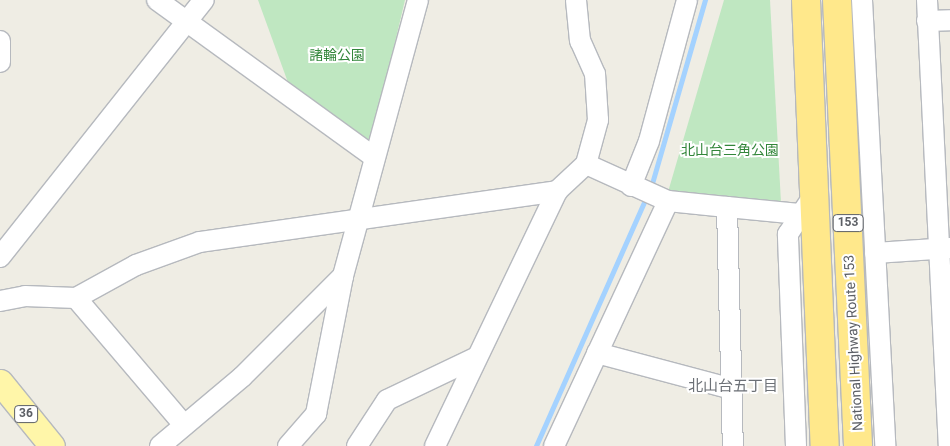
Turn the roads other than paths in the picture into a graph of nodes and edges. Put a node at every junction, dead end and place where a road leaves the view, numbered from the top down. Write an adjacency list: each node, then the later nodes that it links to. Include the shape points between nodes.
1 (156, 0): 12 (street)
2 (204, 0): 12 (street)
3 (418, 0): 16 (street)
4 (576, 0): 17 (street, via 580,41 595,74 598,120)
5 (686, 0): 18 (street)
6 (806, 0): 21 (highway, 153)
7 (837, 0): 45 (highway, National Highway Route 153 / 153)
8 (862, 0): 25 (street)
9 (927, 0): 11 (street)
10 (950, 20): 11 (street)
11 (927, 21): 15 (street)
12 (187, 23): 16 (street); 26 (street)
13 (0, 41): 14 (street)
14 (0, 62)
15 (943, 141): 24 (street)
16 (374, 157): 23 (street)
17 (586, 164): 18 (street); 19 (street)
18 (635, 188): 20 (street)
19 (557, 191): 23 (street); 31 (street)
20 (663, 199): 22 (street); 30 (street)
21 (807, 205): 22 (street); 43 (street, via 788,234); 44 (highway, 153)
22 (727, 206): 34 (street)
23 (360, 218): 27 (street); 28 (street, via 200,242 136,265)
24 (945, 248): 25 (street); 32 (street)
25 (875, 253): 46 (street)
26 (0, 257)
27 (343, 276): 35 (street, via 242,378); 38 (street, via 316,414)
28 (76, 298): 29 (street, via 25,296); 35 (street)
29 (0, 301)
30 (597, 353): 34 (street); 41 (street)
31 (475, 358): 39 (street, via 387,400); 40 (street)
32 (949, 367): 47 (street)
33 (0, 382): 36 (main road, 36)
34 (732, 389): 42 (street)
35 (184, 426): 37 (street)
36 (52, 446)
37 (160, 446)
38 (288, 446)
39 (357, 446)
40 (435, 446)
41 (554, 446)
42 (733, 446)
43 (796, 446)
44 (825, 446)
45 (858, 446)
46 (885, 446)
47 (949, 446)

